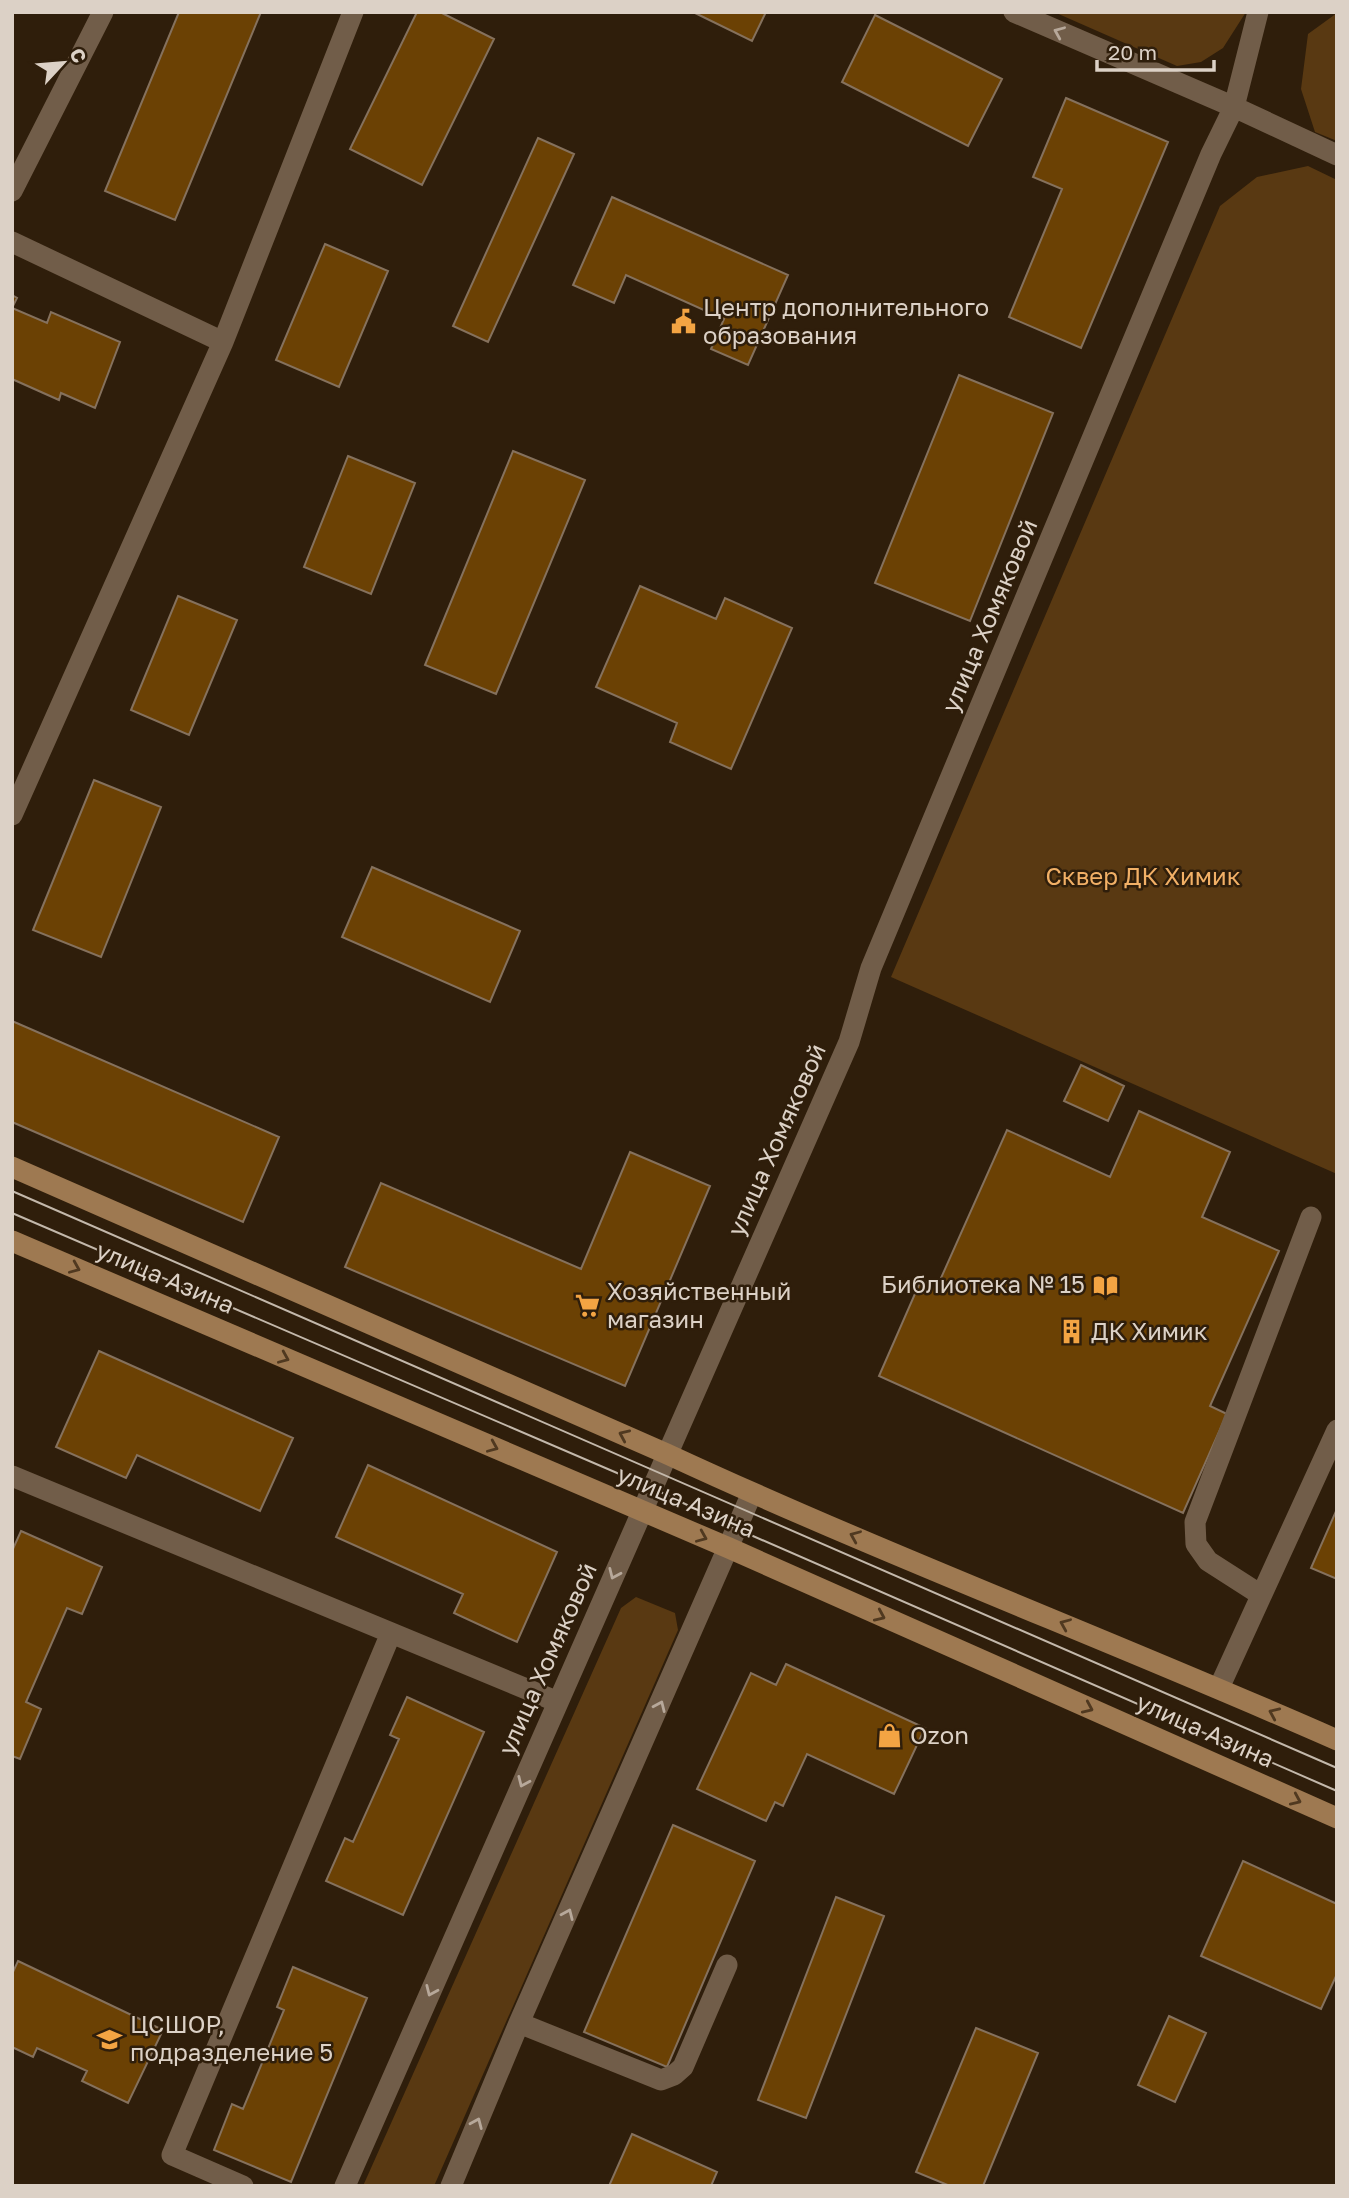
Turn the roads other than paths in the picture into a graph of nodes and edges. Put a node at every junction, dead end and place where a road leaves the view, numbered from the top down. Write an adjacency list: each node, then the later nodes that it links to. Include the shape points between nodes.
1 (103, 12): 7 (street)
2 (354, 12): 9 (street)
3 (1014, 12): 5 (street, one-way to 3)
4 (1258, 12): 5 (street, улица Хомяковой)
5 (1234, 107): 6 (street); 15 (street, улица Хомяковой, via 871,968 849,1042)
6 (1337, 155)
7 (12, 191)
8 (12, 242): 9 (street)
9 (223, 342): 10 (street)
10 (12, 815)
11 (12, 1167): 15 (main road, улица Азина, one-way to 11)
12 (1311, 1217): 20 (street, via 1195,1522 1196,1544 1208,1561)
13 (12, 1241): 18 (main road, улица Азина, one-way to 18)
14 (1337, 1430): 20 (street)
15 (667, 1454): 17 (main road, улица Азина); 18 (street, улица Хомяковой)
16 (12, 1476): 21 (street)
17 (752, 1493): 19 (street); 22 (main road, улица Азина, one-way to 17)
18 (642, 1511): 19 (main road, улица Азина, one-way to 19); 23 (street, улица Хомяковой, one-way to 23)
19 (729, 1548): 25 (main road, улица Азина, one-way to 25); 27 (street, one-way to 19)
20 (1262, 1595): 22 (street)
21 (391, 1633): 23 (street); 28 (street, via 172,2155)
22 (1219, 1688): 24 (main road, улица Азина, one-way to 22)
23 (558, 1702): 29 (street, улица Хомяковой, one-way to 29)
24 (1337, 1740)
25 (1337, 1818)
26 (727, 1965): 27 (street, via 683,2067 661,2080)
27 (519, 2023): 30 (street, one-way to 27)
28 (243, 2186)
29 (345, 2186)
30 (451, 2186)

